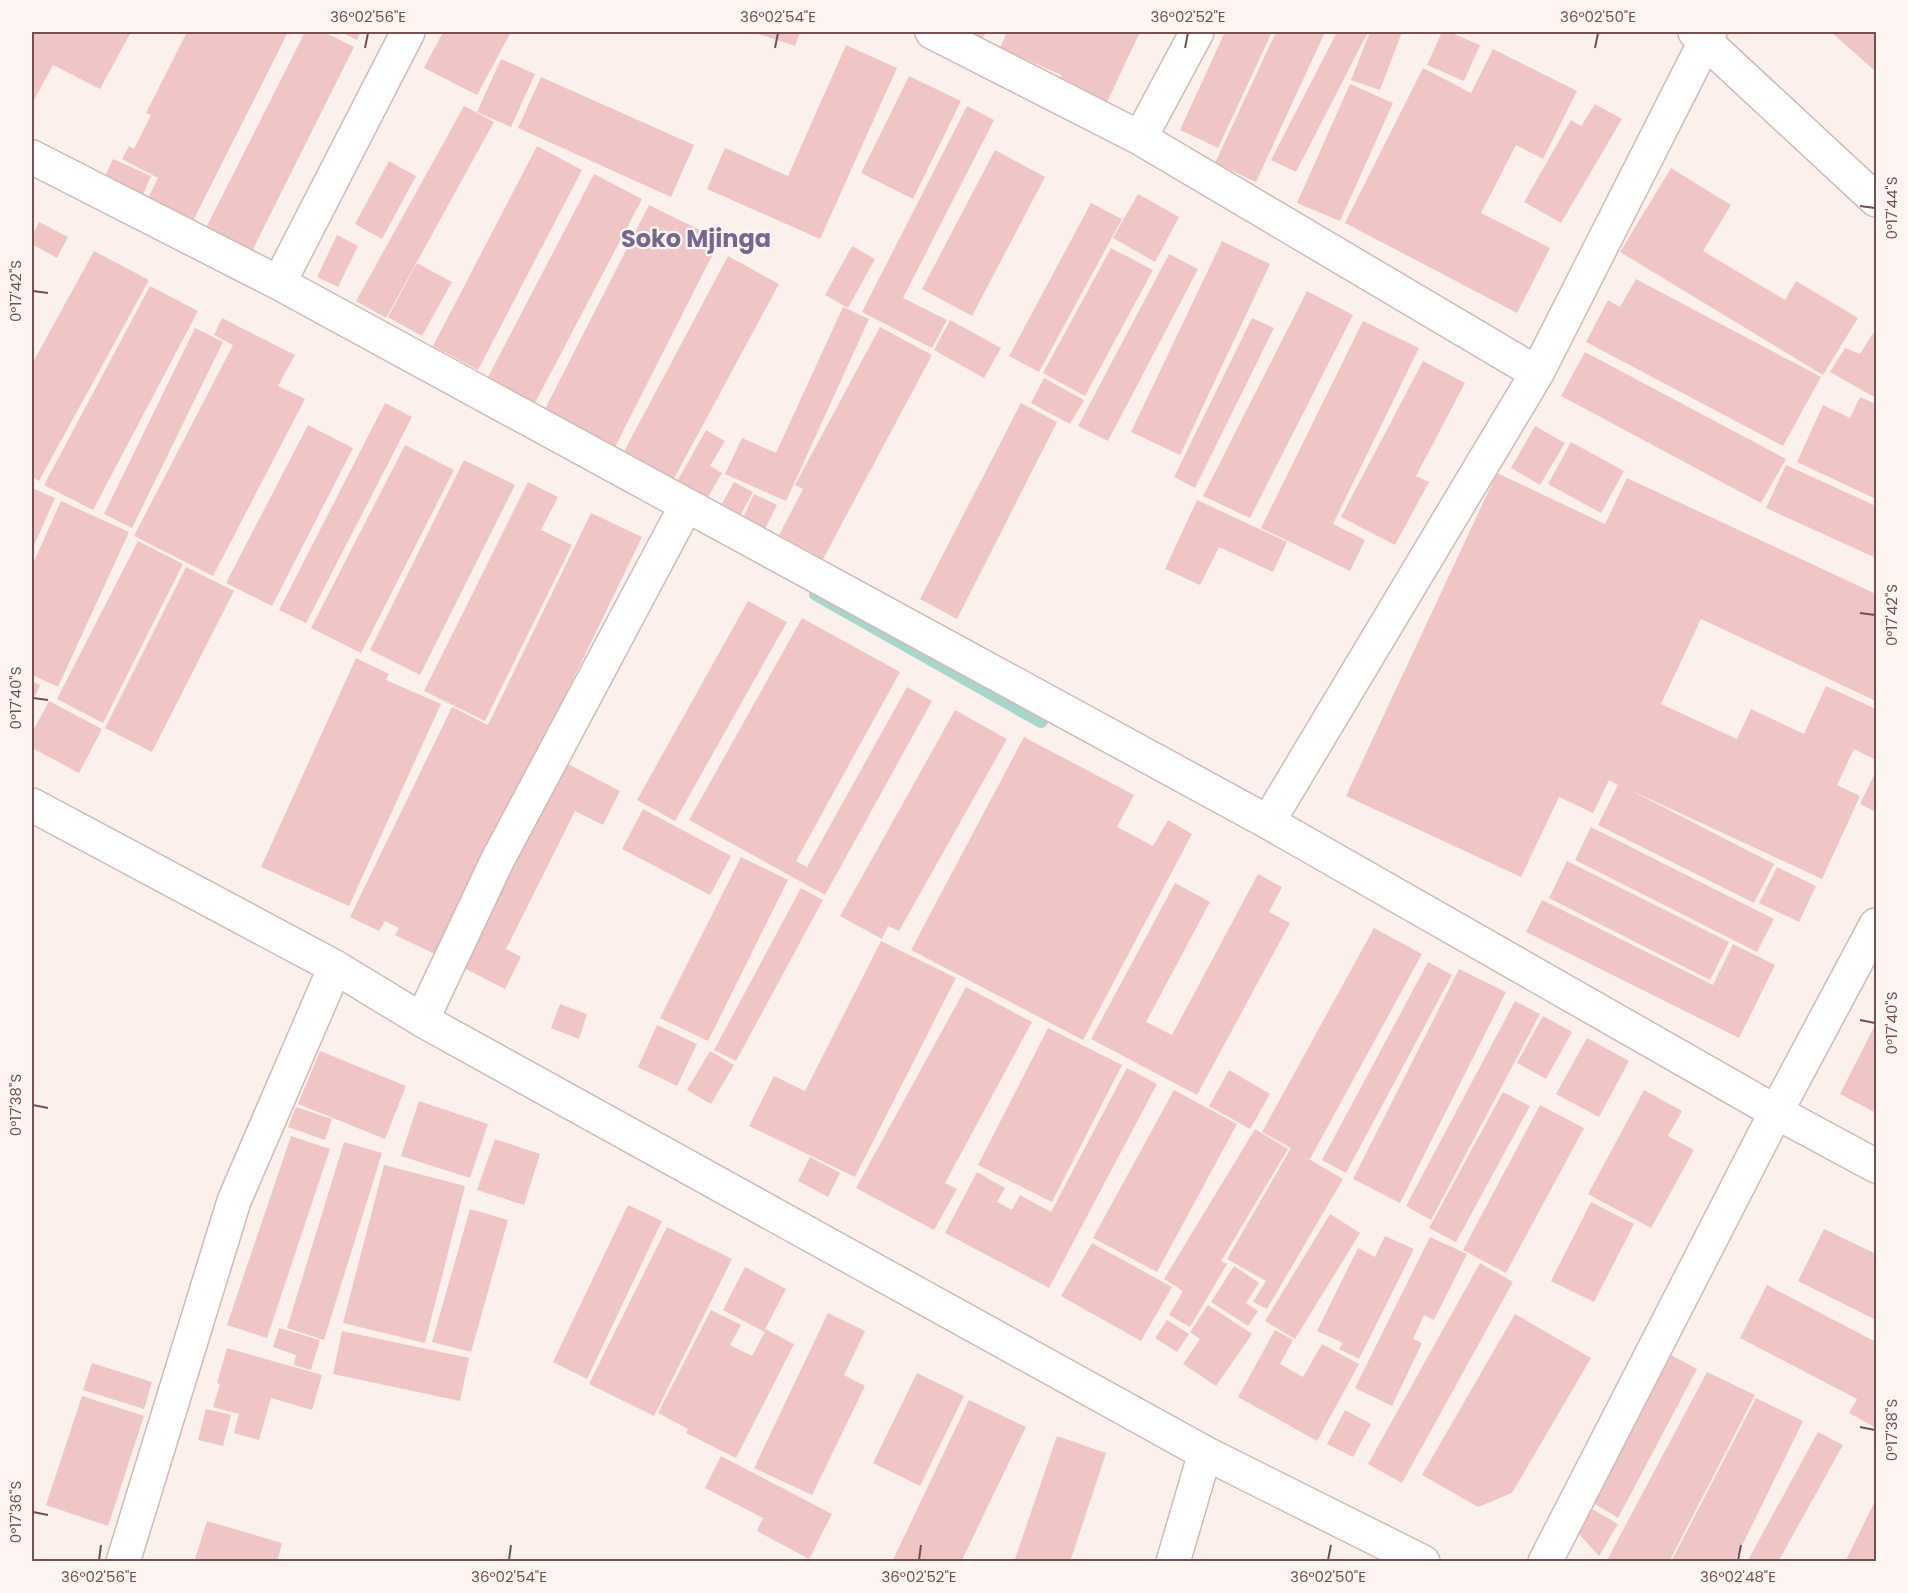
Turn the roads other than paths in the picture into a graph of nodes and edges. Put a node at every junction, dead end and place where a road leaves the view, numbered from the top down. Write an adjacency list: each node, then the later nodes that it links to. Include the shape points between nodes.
1 (408, 32): 8 (street)
2 (932, 32): 5 (street)
3 (1197, 32): 5 (street)
4 (1703, 35): 7 (street); 9 (street)
5 (1140, 138): 9 (street)
6 (32, 157): 8 (street)
7 (1876, 200)
8 (279, 283): 10 (street)
9 (1537, 373): 12 (street)
10 (686, 506): 12 (street); 15 (street, via 497,861)
11 (32, 805): 14 (street)
12 (1268, 822): 16 (street)
13 (1876, 925): 16 (street)
14 (335, 967): 15 (street); 19 (street, via 234,1201)
15 (422, 1020): 18 (street)
16 (1776, 1112): 17 (street); 22 (street)
17 (1876, 1166)
18 (1205, 1453): 20 (street); 21 (street)
19 (123, 1562)
20 (1173, 1562)
21 (1423, 1562)
22 (1545, 1562)

